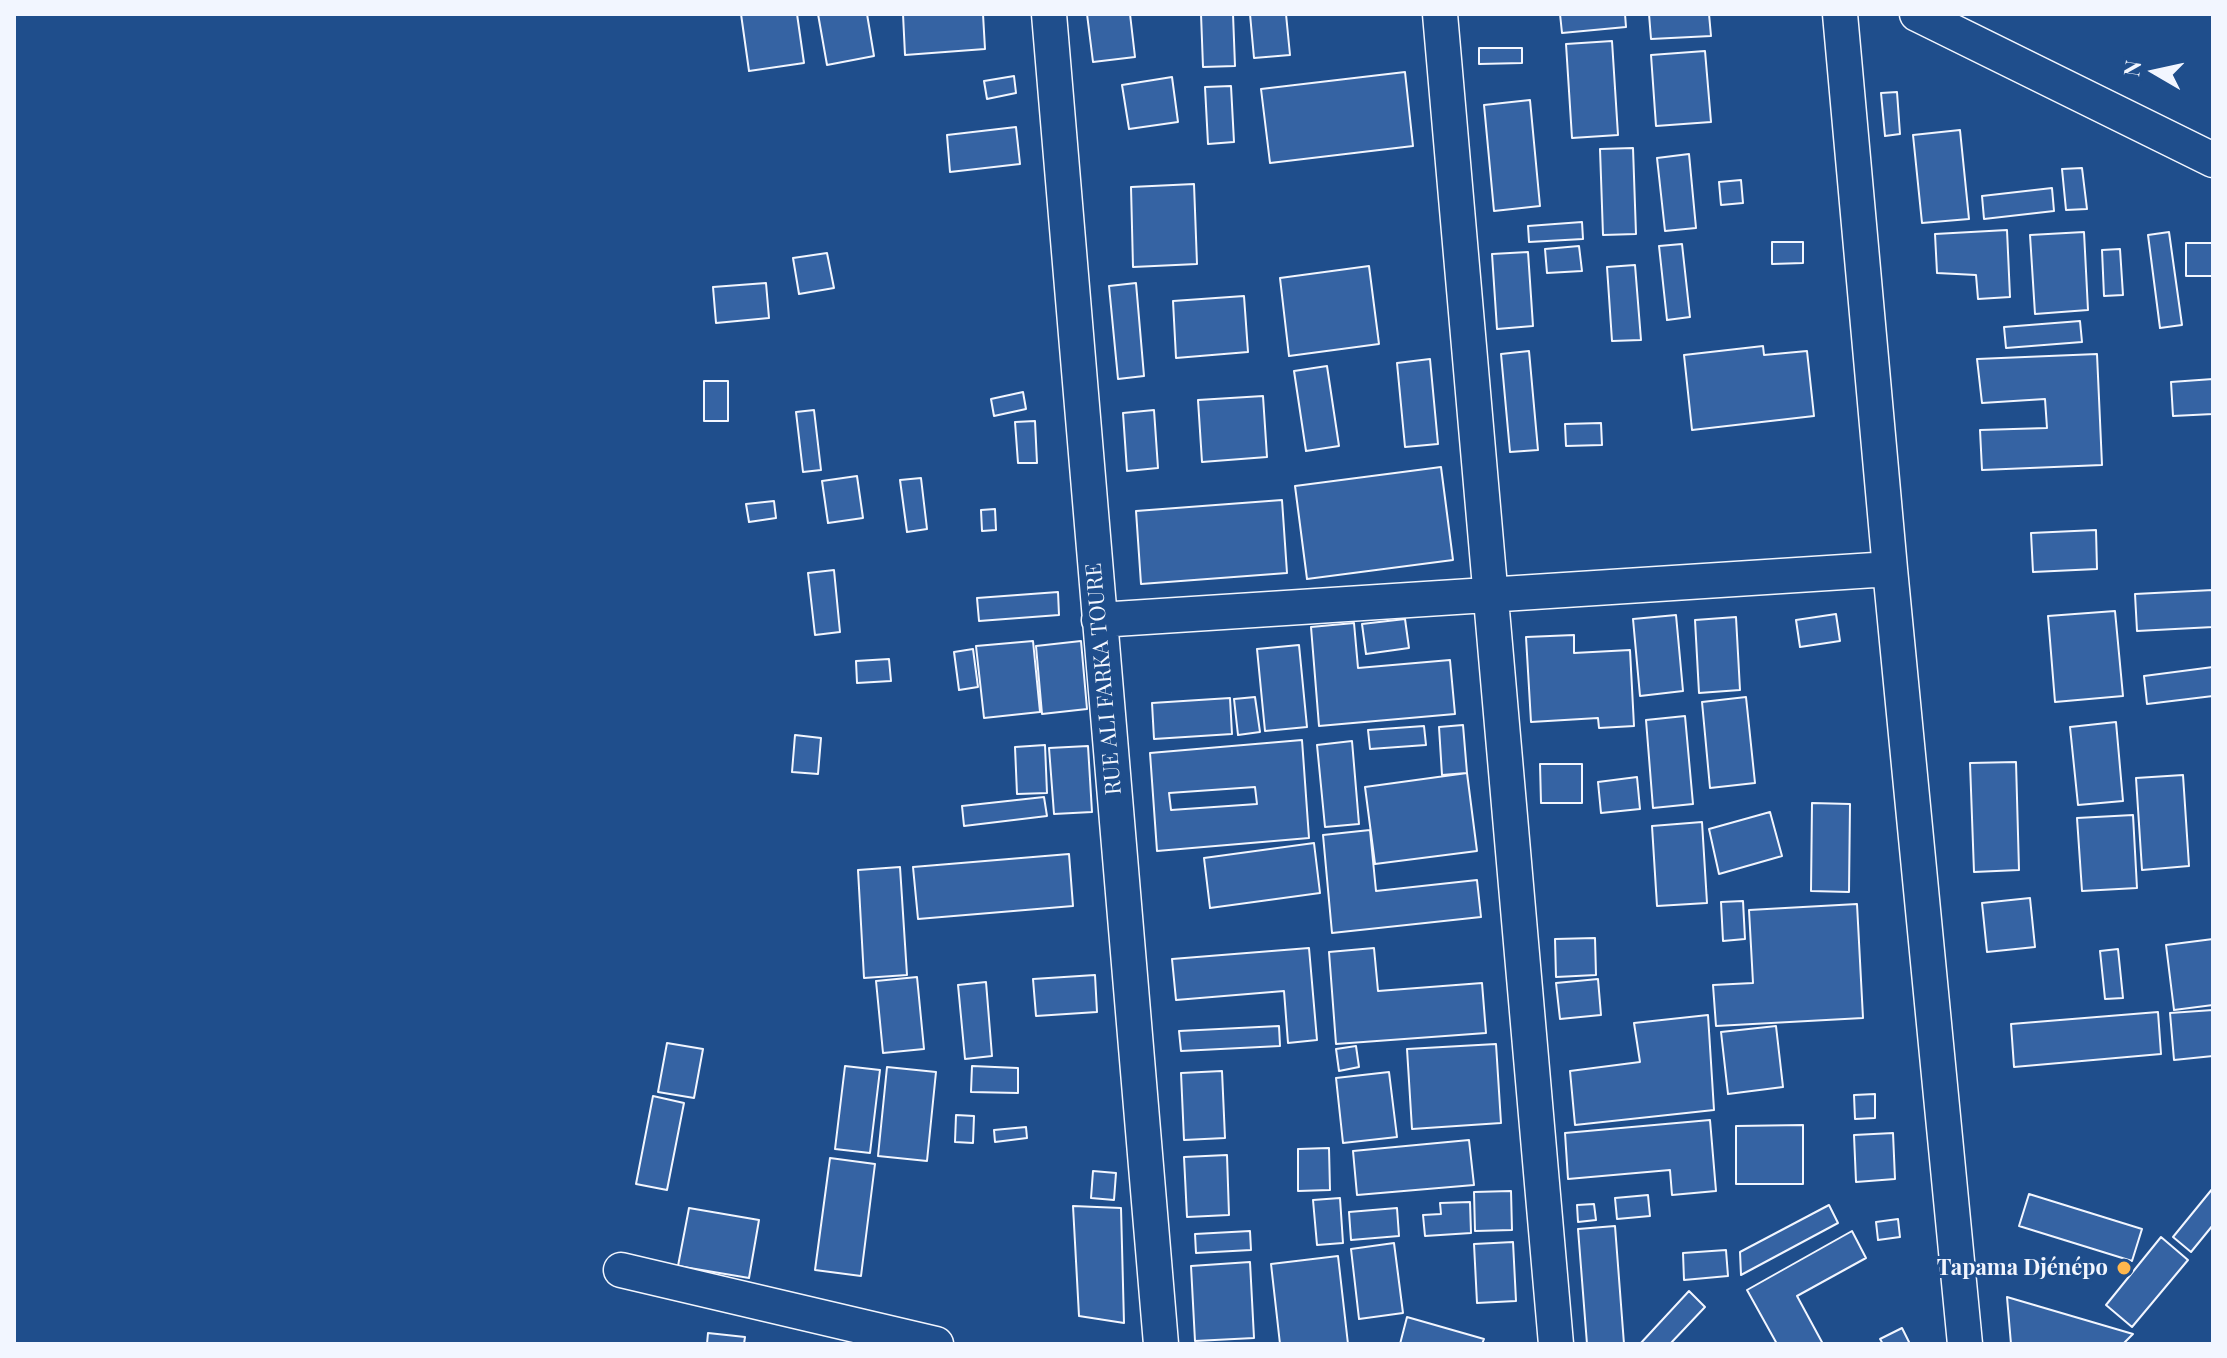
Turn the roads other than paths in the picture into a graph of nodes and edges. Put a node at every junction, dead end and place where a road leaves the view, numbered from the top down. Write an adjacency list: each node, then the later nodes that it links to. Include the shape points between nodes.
1 (1049, 14): 8 (street, RUE ALI FARKA TOURE)
2 (1440, 14): 7 (street)
3 (1840, 14): 6 (street)
4 (1917, 14): 5 (street)
5 (2213, 160)
6 (1890, 569): 7 (street); 13 (street)
7 (1489, 595): 8 (street); 12 (street)
8 (1099, 620): 11 (street, RUE ALI FARKA TOURE)
9 (621, 1270): 10 (street)
10 (936, 1344)
11 (1161, 1344)
12 (1556, 1344)
13 (1965, 1344)

